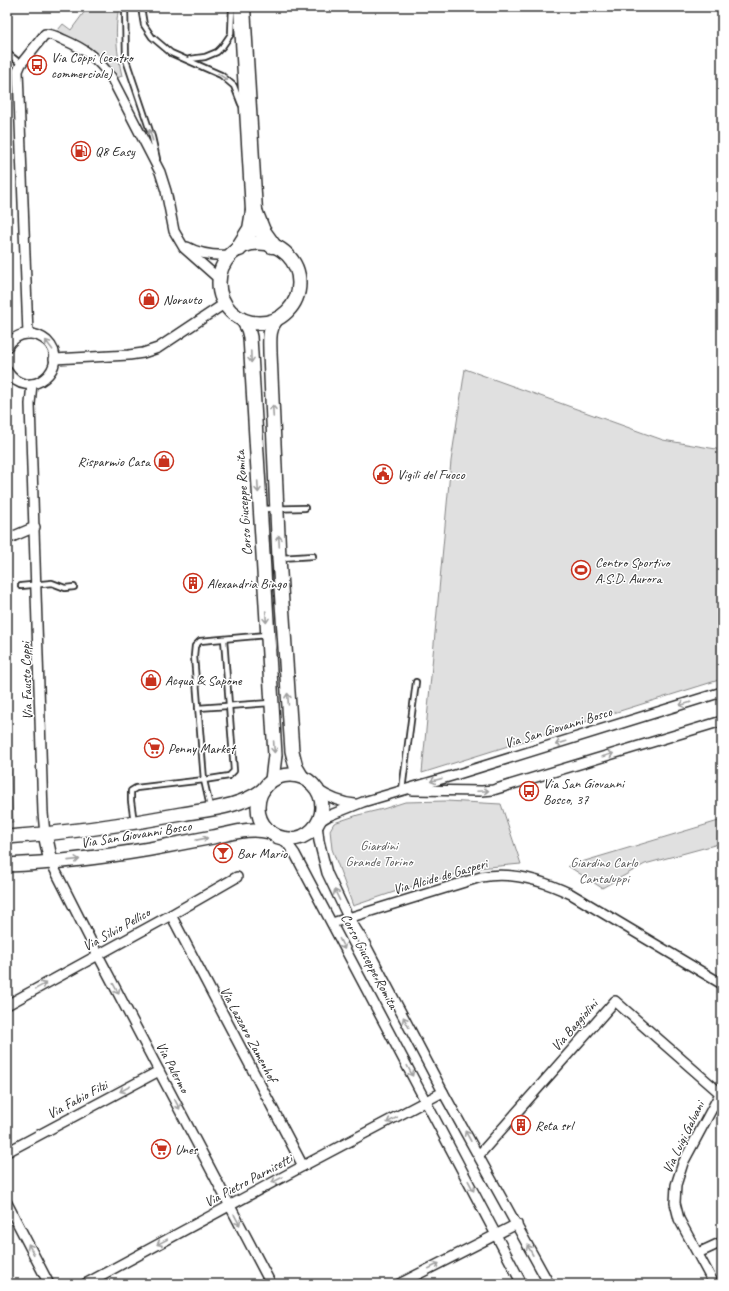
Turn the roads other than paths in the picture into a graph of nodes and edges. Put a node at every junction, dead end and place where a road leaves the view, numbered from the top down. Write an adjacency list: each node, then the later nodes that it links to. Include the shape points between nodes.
1 (125, 7): 10 (lane, one-way to 1, via 152,137 126,60)
2 (141, 7): 6 (lane, via 144,25 152,37 171,53)
3 (232, 7): 6 (lane, via 232,34 222,47 205,57)
4 (242, 7): 11 (highway)
5 (7, 53): 7 (lane)
6 (188, 59): 8 (lane, one-way to 8, via 221,74 230,82 237,92)
7 (21, 64): 10 (street, via 45,34 69,42 91,54 116,84); 20 (street, via 18,75)
8 (241, 107)
9 (246, 169): 11 (lane)
10 (160, 172): 13 (street, via 172,225)
11 (252, 185): 12 (highway)
12 (254, 211): 14 (highway, via 262,231); 15 (highway, via 251,229)
13 (181, 243): 15 (street, via 199,253 218,256); 16 (street)
14 (272, 245): 15 (main road, via 250,244); 19 (main road, via 290,258 299,283 294,303)
15 (235, 251): 16 (main road, via 222,267)
16 (219, 279): 17 (main road, via 219,292)
17 (224, 304): 18 (main road, via 232,314); 22 (street, via 158,348 143,353)
18 (243, 320): 19 (main road, via 259,324); 27 (main road, Corso Giuseppe Romita, one-way to 27, via 250,338)
19 (276, 320): 25 (main road, one-way to 19, via 270,353 270,333)
20 (28, 334): 21 (street, via 13,339); 22 (street, one-way to 20, via 53,351 43,338)
21 (7, 347)
22 (54, 359): 24 (street, via 54,366 46,378)
23 (7, 371): 24 (street, via 16,381)
24 (32, 384): 28 (street, Via Fausto Coppi, via 30,404)
25 (277, 508): 26 (lane); 27 (lane); 31 (main road, one-way to 25)
26 (306, 508)
27 (259, 509): 35 (main road, Corso Giuseppe Romita, one-way to 35)
28 (35, 527): 29 (street); 32 (street, Via Fausto Coppi)
29 (7, 539)
30 (312, 556): 31 (lane)
31 (279, 558): 43 (main road, one-way to 31, via 296,767 292,751)
32 (36, 585): 33 (lane); 34 (lane, via 52,583 65,588); 52 (street, Via Fausto Coppi, via 43,812)
33 (21, 586)
34 (74, 587)
35 (267, 635): 36 (lane); 39 (main road, Corso Giuseppe Romita)
36 (224, 639): 40 (lane); 41 (lane, via 200,641 195,646)
37 (416, 682): 47 (lane)
38 (722, 692): 47 (street, Via San Giovanni Bosco, one-way to 47)
39 (271, 703): 40 (lane); 45 (main road, Corso Giuseppe Romita, one-way to 45, via 275,755 274,775)
40 (229, 706): 41 (lane); 44 (lane, via 234,771 229,776)
41 (198, 708): 44 (lane)
42 (722, 721): 47 (street, Via San Giovanni Bosco, one-way to 42, via 493,790)
43 (302, 777): 45 (main road, via 286,775); 46 (main road)
44 (204, 780): 49 (lane); 50 (lane, via 136,788 131,791)
45 (267, 785): 49 (main road, Via San Giovanni Bosco, via 244,801); 53 (main road, via 259,799 258,810 262,822)
46 (316, 789): 48 (street, via 343,802); 51 (main road, via 322,807)
47 (402, 790): 48 (street, Via San Giovanni Bosco)
48 (363, 802): 51 (street)
49 (210, 809): 50 (main road, Via San Giovanni Bosco)
50 (134, 822): 52 (main road, Via San Giovanni Bosco)
51 (317, 823): 53 (main road, via 310,832 300,837 291,839); 59 (street, Corso Giuseppe Romita, one-way to 51, via 327,873)
52 (46, 834): 54 (main road, Via San Giovanni Bosco); 55 (main road)
53 (276, 835): 55 (main road, Via San Giovanni Bosco, one-way to 53, via 149,849 244,830 258,830); 60 (street, Corso Giuseppe Romita, via 296,854)
54 (7, 836)
55 (52, 862): 56 (main road, Via San Giovanni Bosco); 61 (street, Via Palermo)
56 (7, 865)
57 (237, 877): 58 (street, Via Silvio Pellico)
58 (171, 915): 61 (street, Via Silvio Pellico); 70 (street, Via Lazzaro Zamenhof)
59 (348, 918): 60 (street, Via Alcide de Gasperi); 62 (street, Via Alcide de Gasperi, via 481,877 514,876 543,883 571,894); 66 (street, Corso Giuseppe Romita, one-way to 59, via 364,942)
60 (332, 923): 67 (street, Corso Giuseppe Romita, one-way to 67)
61 (98, 955): 63 (street, Via Silvio Pellico, one-way to 61); 64 (street, Via Palermo, one-way to 64)
62 (722, 984)
63 (7, 1005)
64 (159, 1071): 68 (street, Via Fabio Filzi, one-way to 68); 72 (street, Via Palermo, one-way to 72)
65 (721, 1091): 69 (street, Via Baggiolini, via 614,1001); 76 (street, Via Luigi Galvani, via 683,1163 676,1185 675,1203 679,1219)
66 (443, 1092): 67 (street); 69 (street, Corso Giuseppe Romita, one-way to 66)
67 (426, 1102): 70 (street, Via Pietro Parnisetti, one-way to 70); 74 (street, Corso Giuseppe Romita, one-way to 74)
68 (7, 1152)
69 (479, 1156): 73 (street, Corso Giuseppe Romita)
70 (303, 1166): 72 (street, Via Pietro Parnisetti, one-way to 72)
71 (7, 1203): 77 (street, one-way to 71)
72 (230, 1206): 78 (street, Via Pietro Parnisetti, one-way to 78); 79 (street, Via Palermo, one-way to 79)
73 (517, 1224): 74 (street); 82 (street, Corso Giuseppe Romita, one-way to 73)
74 (497, 1235): 80 (street, one-way to 74); 81 (street, Corso Giuseppe Romita)
75 (722, 1242): 76 (street)
76 (698, 1253): 83 (street, Via Luigi Galvani)
77 (49, 1284)
78 (85, 1284)
79 (271, 1284)
80 (399, 1284)
81 (522, 1284)
82 (549, 1284)
83 (714, 1284)

